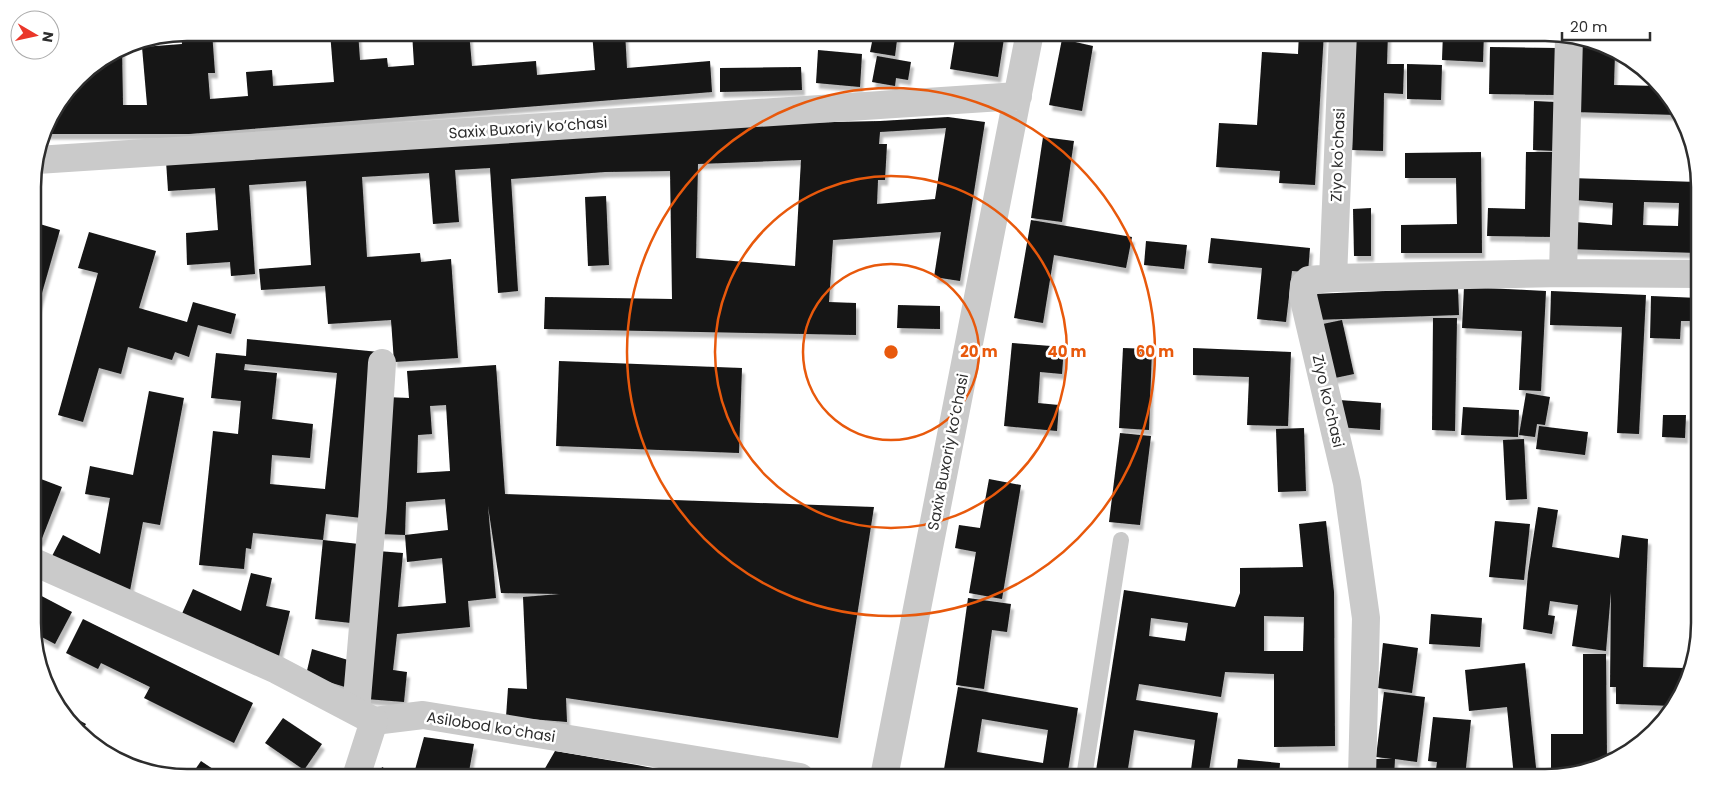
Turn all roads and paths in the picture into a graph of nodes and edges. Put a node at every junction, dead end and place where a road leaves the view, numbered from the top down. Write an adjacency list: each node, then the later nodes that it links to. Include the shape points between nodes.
1 (1028, 41): 4 (street, Saxix Buxoriy ko‘chasi)
2 (1343, 41): 8 (street, Ziyo ko'chasi)
3 (1569, 43): 6 (street)
4 (1018, 96): 5 (street, Saxix Buxoriy ko‘chasi); 13 (street, Saxix Buxoriy ko‘chasi)
5 (44, 160)
6 (1563, 273): 7 (street, Ziyo koʻchasi); 8 (street, Ziyo koʻchasi)
7 (1691, 274)
8 (1333, 278): 15 (street, Ziyo koʻchasi, via 1309,280 1304,286 1303,296 1347,483 1366,618)
9 (382, 363): 12 (street)
10 (1121, 540): 14 (lane)
11 (41, 565): 12 (street, via 278,670)
12 (365, 716): 16 (street); 17 (street, Asilobod koʻchasi, via 423,715)
13 (886, 768)
14 (1085, 768)
15 (1362, 768)
16 (357, 769)
17 (749, 769)

